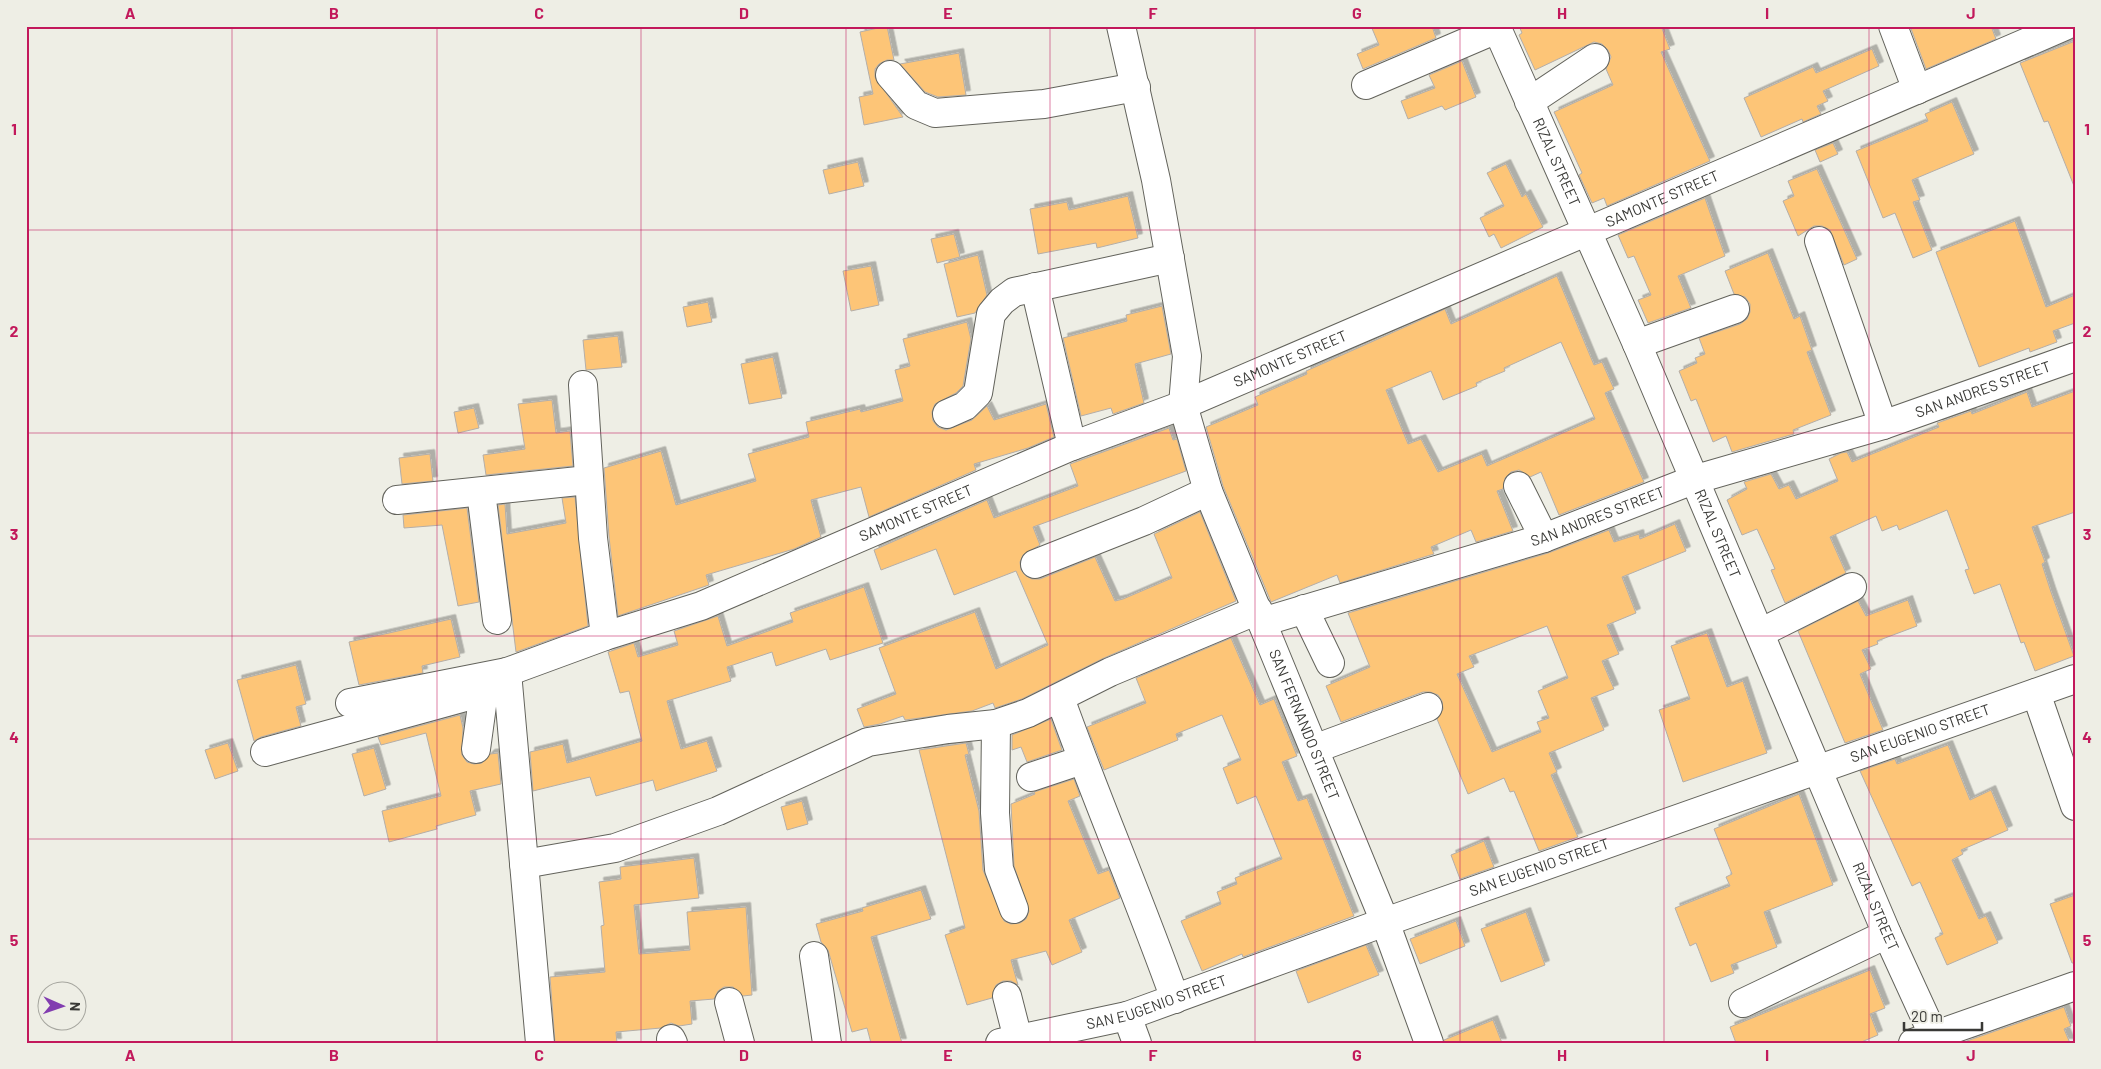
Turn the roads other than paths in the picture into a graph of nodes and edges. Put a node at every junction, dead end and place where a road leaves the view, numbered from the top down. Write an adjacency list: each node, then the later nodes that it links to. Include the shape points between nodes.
1 (1121, 26): 8 (street)
2 (1893, 26): 9 (street)
3 (2065, 26): 9 (street, SAMONTE STREET)
4 (1496, 28): 7 (street); 10 (street, RIZAL STREET)
5 (1595, 58): 10 (street)
6 (890, 75): 8 (street, via 916,105 935,113 1044,104)
7 (1366, 85)
8 (1136, 87): 13 (street)
9 (1917, 90): 11 (street, SAMONTE STREET)
10 (1529, 102): 11 (street, RIZAL STREET)
11 (1586, 233): 16 (street, RIZAL STREET); 19 (street, SAMONTE STREET)
12 (1819, 241): 21 (street)
13 (1170, 258): 14 (street); 19 (street, via 1187,356)
14 (1035, 287): 20 (street, via 1014,292 990,314 978,393 965,406); 22 (street)
15 (1735, 309): 16 (street)
16 (1637, 344): 24 (street, RIZAL STREET)
17 (2075, 357): 21 (street, SAN ANDRES STREET)
18 (583, 385): 23 (street)
19 (1183, 405): 22 (street, SAMONTE STREET); 26 (street, SAN FERNANDO STREET)
20 (947, 414)
21 (1883, 425): 24 (street, SAN ANDRES STREET)
22 (1072, 446): 36 (street, SAMONTE STREET, via 701,606)
23 (588, 480): 27 (street); 36 (street)
24 (1693, 480): 29 (street, SAN ANDRES STREET); 35 (street, RIZAL STREET)
25 (1518, 486): 29 (street)
26 (1208, 491): 30 (street, via 1144,522); 33 (street, SAN FERNANDO STREET)
27 (481, 492): 28 (street); 34 (street)
28 (397, 500)
29 (1544, 538): 32 (street, SAN ANDRES STREET)
30 (1034, 564)
31 (1852, 587): 35 (street)
32 (1304, 609): 33 (street, SAN ANDRES STREET); 37 (street)
33 (1260, 616): 41 (street, SAN ANDRES STREET, via 1110,672); 46 (street, SAN FERNANDO STREET)
34 (497, 620)
35 (1760, 633): 49 (street, RIZAL STREET)
36 (605, 636): 39 (street, SAMONTE STREET)
37 (1330, 662)
38 (2075, 679): 40 (street, SAN EUGENIO STREET)
39 (499, 682): 42 (street); 45 (street); 47 (street, via 461,700); 52 (street)
40 (2036, 693): 49 (street, SAN EUGENIO STREET); 51 (street)
41 (1060, 698): 44 (street, SAN ANDRES STREET); 48 (street)
42 (350, 704)
43 (1428, 707): 46 (street)
44 (996, 724): 52 (street, SAN ANDRES STREET, via 868,742 718,811 615,848); 53 (street, via 995,813 999,868)
45 (476, 749)
46 (1314, 749): 54 (street, SAN FERNANDO STREET)
47 (265, 752)
48 (1082, 760): 50 (street); 59 (street, via 1139,899)
49 (1818, 768): 54 (street, SAN EUGENIO STREET); 55 (street, RIZAL STREET)
50 (1031, 777)
51 (2075, 806)
52 (524, 864): 65 (street)
53 (1014, 909)
54 (1385, 922): 59 (street, SAN EUGENIO STREET); 69 (street, SAN FERNANDO STREET)
55 (1887, 934): 61 (street); 63 (street, RIZAL STREET)
56 (814, 956): 67 (street)
57 (2075, 986): 63 (street)
58 (1007, 996): 64 (street)
59 (1175, 999): 62 (street, SAN EUGENIO STREET)
60 (729, 1002): 66 (street)
61 (1743, 1003)
62 (1127, 1016): 64 (street, SAN EUGENIO STREET); 68 (street)
63 (1928, 1040)
64 (1009, 1041)
65 (540, 1043)
66 (740, 1043)
67 (827, 1043)
68 (1137, 1043)
69 (1429, 1043)

